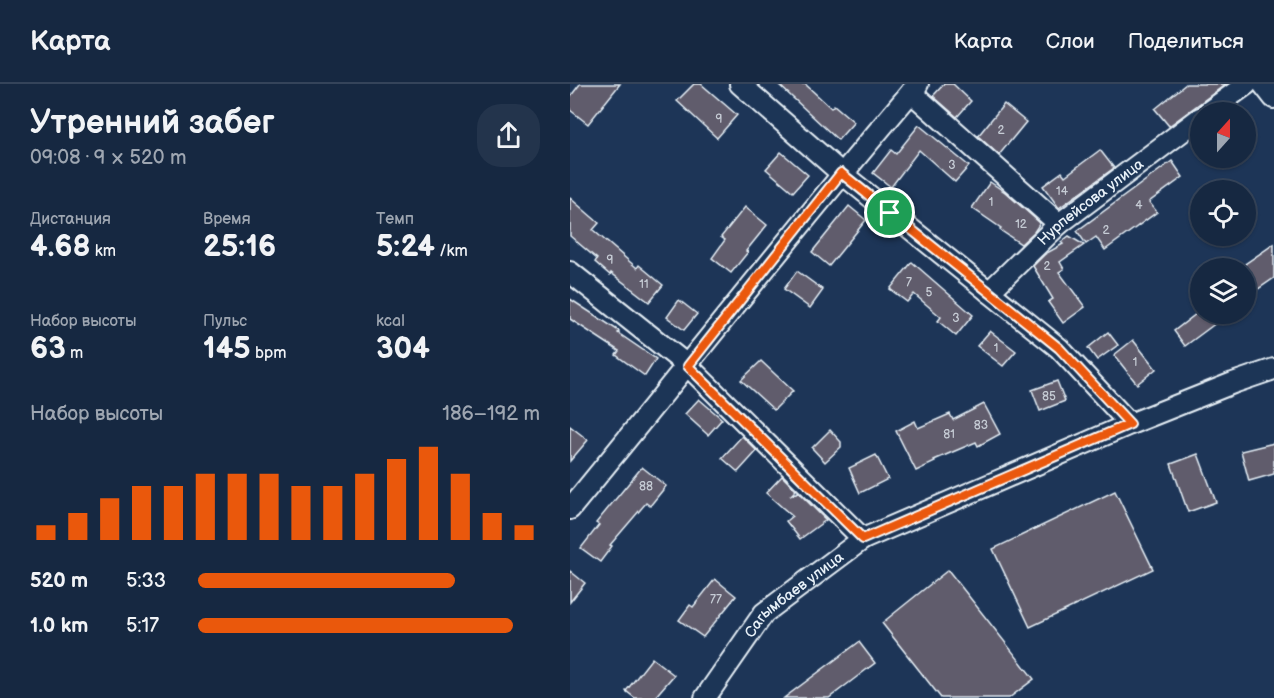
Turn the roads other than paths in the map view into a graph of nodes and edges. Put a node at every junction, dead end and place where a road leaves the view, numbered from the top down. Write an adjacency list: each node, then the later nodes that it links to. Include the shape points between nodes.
1 (740, 84): 8 (street)
2 (1247, 84): 6 (street)
3 (1263, 84): 5 (street)
4 (915, 88): 8 (street); 9 (street)
5 (1274, 98)
6 (1222, 102)
7 (1190, 126): 9 (street, Нурпейсова улица)
8 (841, 173): 11 (street); 12 (street)
9 (1059, 224): 11 (street, Нурпейсова улица)
10 (570, 272): 12 (street)
11 (989, 292): 14 (street, via 1059,348)
12 (688, 366): 15 (street); 16 (street)
13 (1274, 369): 14 (street, Сагымбаев улица)
14 (1130, 424): 16 (street, Сагымбаев улица)
15 (570, 509)
16 (863, 539): 17 (street, Сагымбаев улица, via 764,613)
17 (705, 698)

